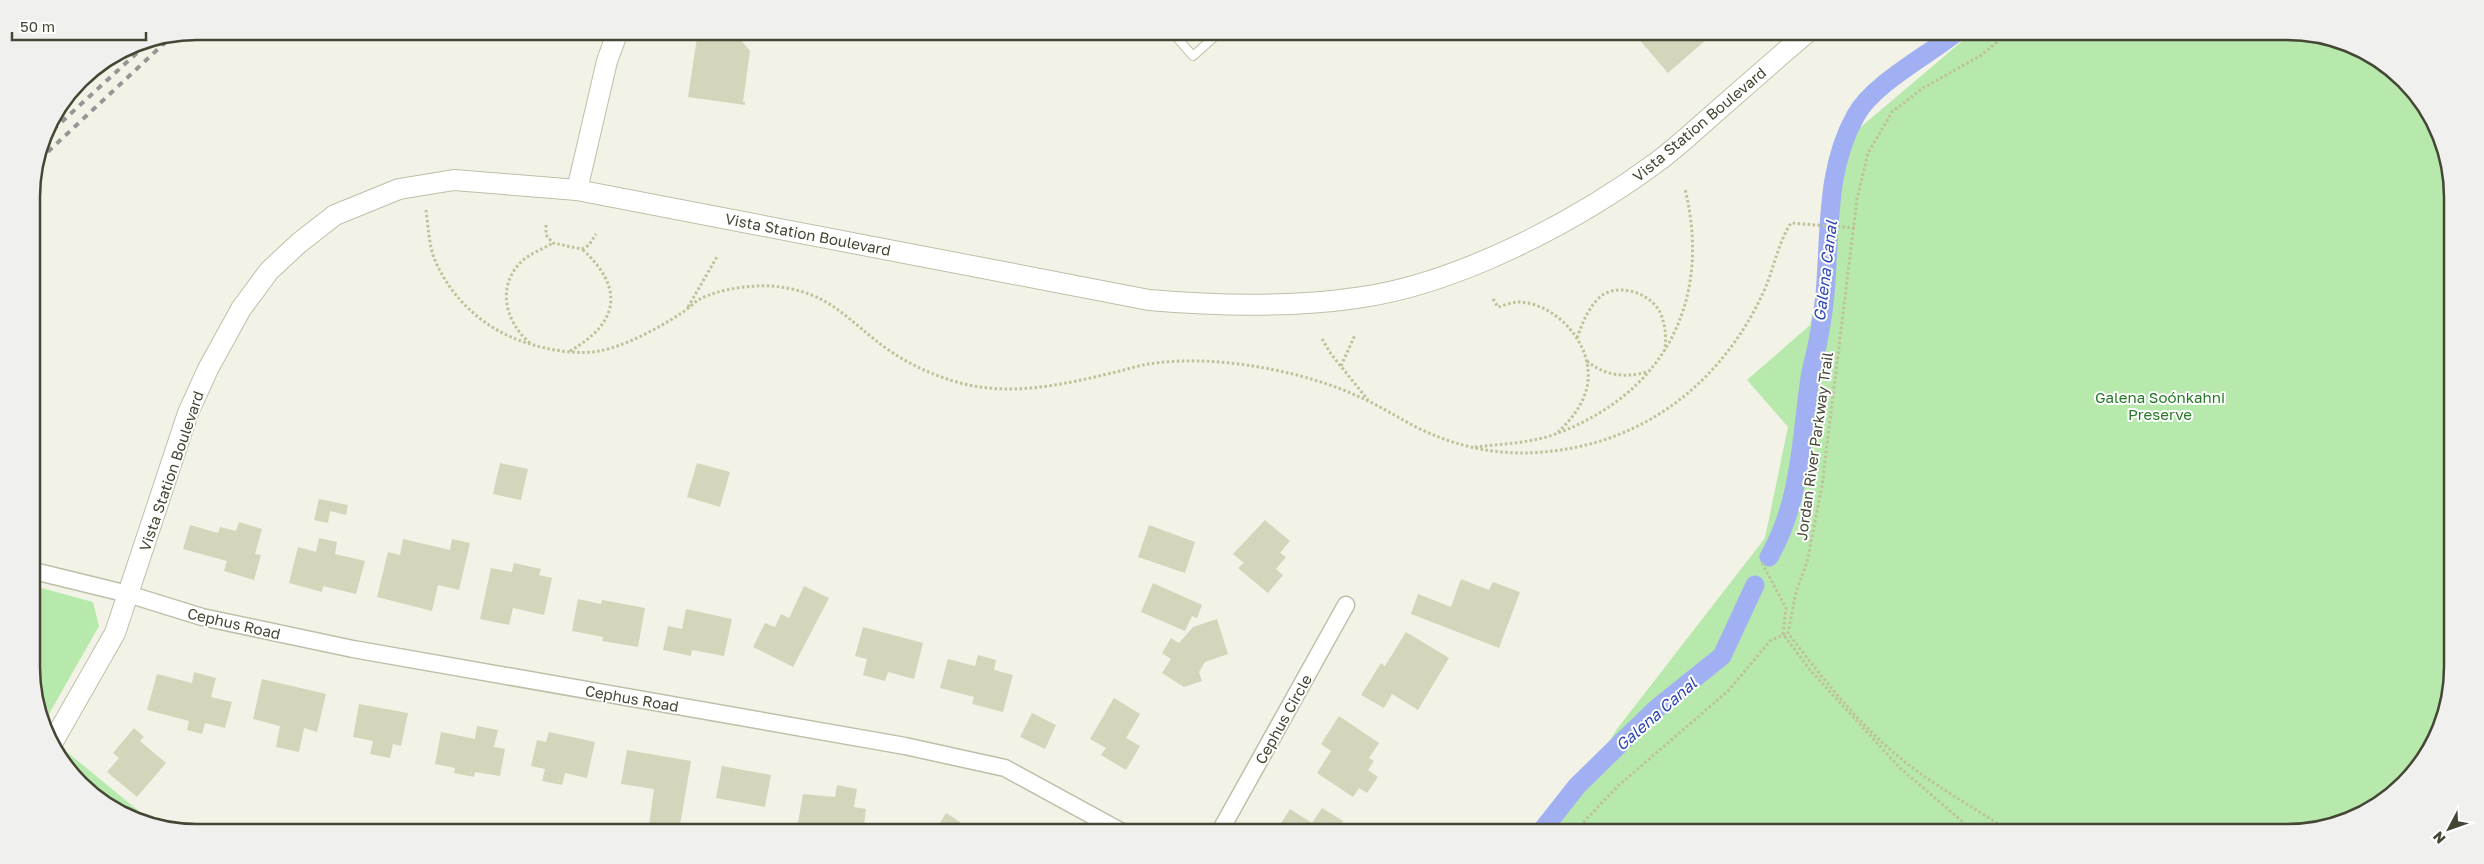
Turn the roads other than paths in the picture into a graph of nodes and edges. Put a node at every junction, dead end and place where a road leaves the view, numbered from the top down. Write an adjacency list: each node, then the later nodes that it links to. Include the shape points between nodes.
1 (614, 40): 5 (street, via 606,61)
2 (1179, 40): 3 (lane, via 1193,56)
3 (1211, 40)
4 (1799, 40): 5 (street, Vista Station Boulevard, via 1659,161 1585,210 1466,268 1359,298 1261,305 1149,300)
5 (577, 190): 7 (street, Vista Station Boulevard, via 454,180 399,189 335,215 299,243 269,271 241,309 208,369 188,413)
6 (40, 572): 7 (street, Cephus Road)
7 (128, 594): 9 (street, Vista Station Boulevard, via 115,633); 10 (street, Cephus Road, via 202,617 354,649 905,746 1005,768)
8 (1346, 605): 11 (street, Cephus Circle)
9 (56, 737)
10 (1108, 824)
11 (1224, 824)

